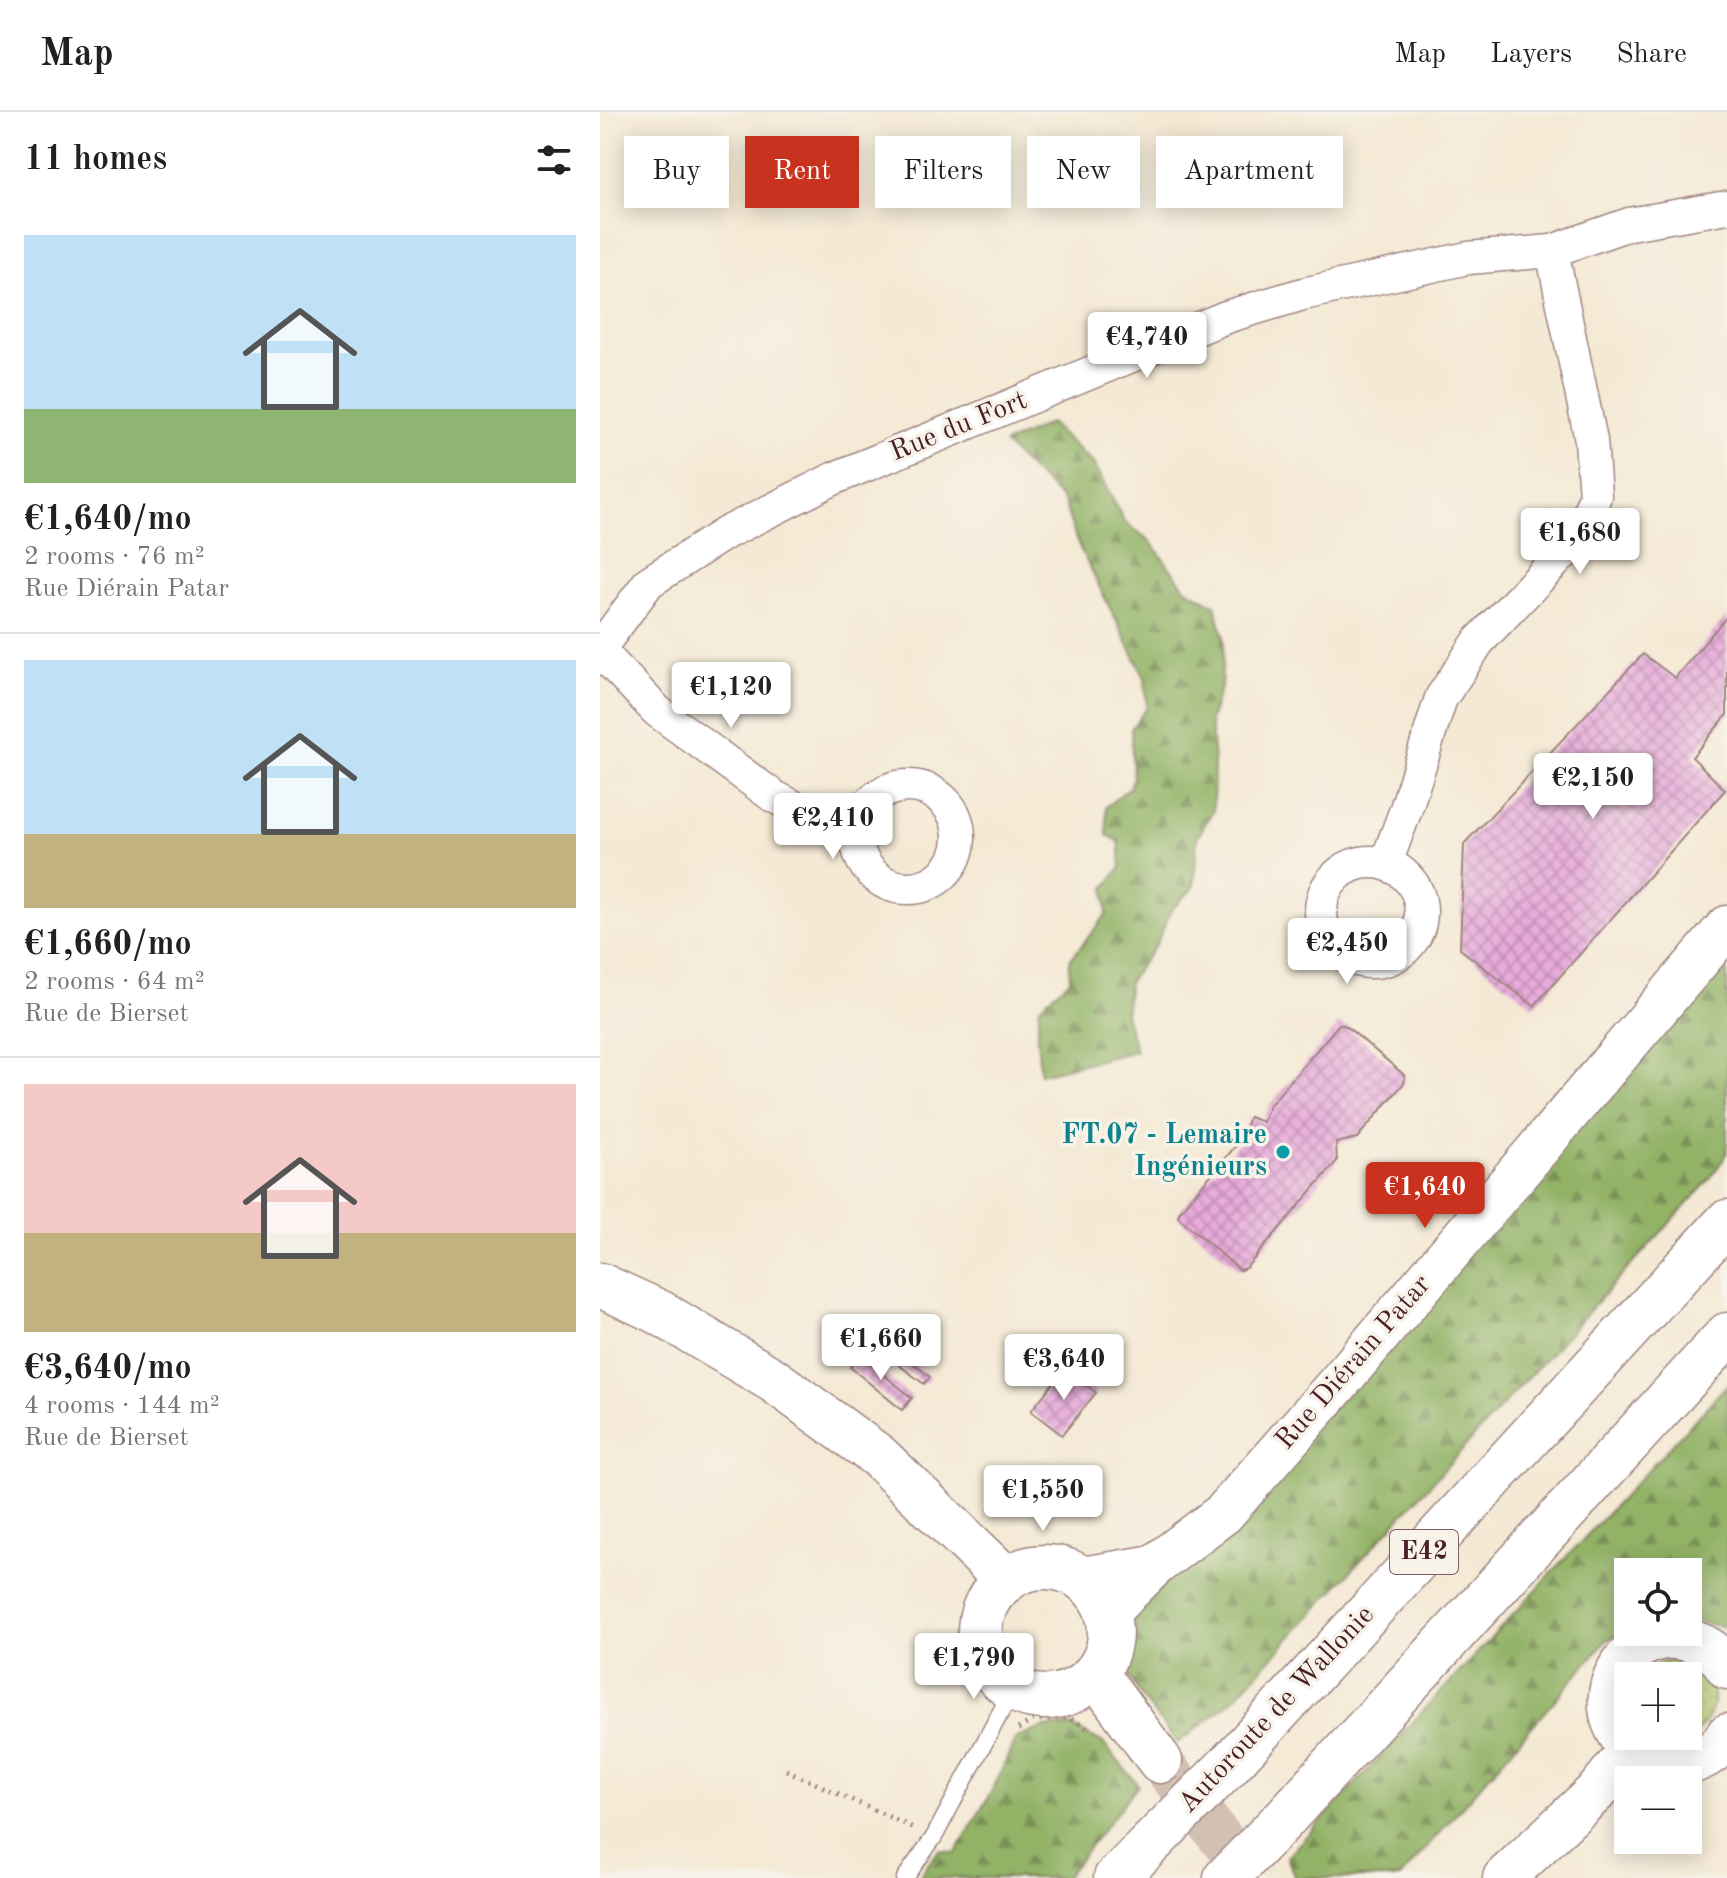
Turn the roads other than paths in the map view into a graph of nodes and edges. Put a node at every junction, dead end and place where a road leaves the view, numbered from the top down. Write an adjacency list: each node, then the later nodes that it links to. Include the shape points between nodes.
1 (1727, 207): 2 (street, Rue du Fort, via 1629,224)
2 (1552, 251): 3 (street, Rue du Fort, via 1468,258 1303,294 1226,317 850,472 726,533 649,582); 5 (street, via 1591,440 1595,496 1580,536 1479,641 1441,698)
3 (600, 650): 4 (street, Rue du Fort, via 657,711 773,796 802,811)
4 (858, 821)
5 (1386, 863)
6 (1727, 927): 10 (street, Rue Diérain Patar, via 1224,1513)
7 (1727, 1222): 24 (main road, Autoroute de Wallonie / E42, via 1227,1767)
8 (600, 1285): 12 (main road, via 659,1312 785,1388 878,1456)
9 (1727, 1335): 25 (main road, E42)
10 (1154, 1566): 11 (street, Rue Diérain Patar); 13 (street, Rue Diérain Patar)
11 (1082, 1578): 12 (main road, via 1044,1567); 13 (main road)
12 (1007, 1580): 18 (main road, via 989,1599 980,1623 982,1649 993,1673)
13 (1108, 1612): 16 (main road, via 1107,1654)
14 (1623, 1662): 15 (street, via 1638,1647 1660,1638 1684,1638 1706,1646)
15 (1726, 1663)
16 (1096, 1674): 18 (main road, via 1079,1689 1057,1697 1034,1697); 22 (main road)
17 (1614, 1679): 19 (street, via 1609,1708)
18 (1013, 1689): 23 (lane, via 934,1837)
19 (1614, 1724)
20 (1726, 1741): 21 (street, via 1695,1762 1679,1765 1661,1765)
21 (1630, 1750): 26 (street, via 1598,1790)
22 (1160, 1761)
23 (905, 1878)
24 (1116, 1878)
25 (1226, 1878)
26 (1504, 1878)

